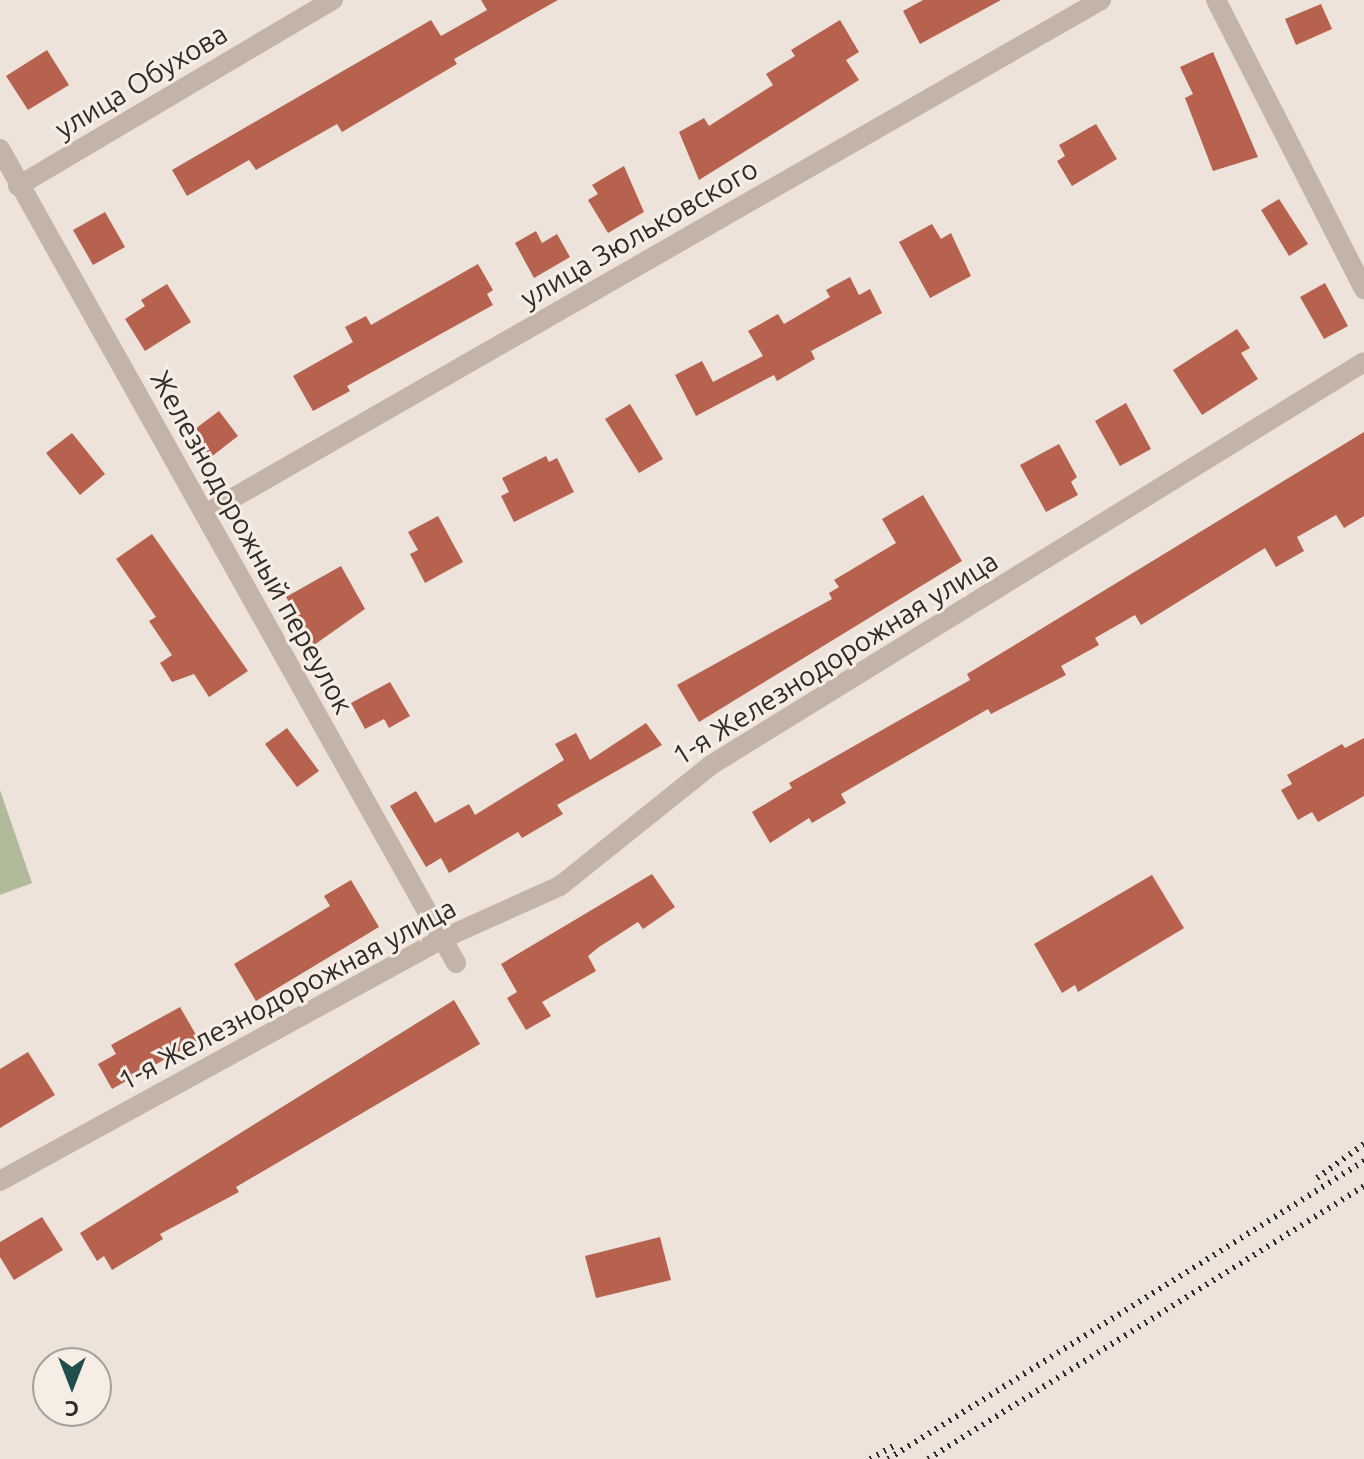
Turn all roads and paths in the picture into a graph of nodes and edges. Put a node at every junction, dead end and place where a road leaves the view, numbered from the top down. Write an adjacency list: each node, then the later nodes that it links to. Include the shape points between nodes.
1 (333, 0): 5 (street, улица Обухова)
2 (1101, 0): 8 (street, улица Зюльковского)
3 (1216, 0): 6 (street)
4 (0, 149): 5 (street, Железнодорожный переулок)
5 (18, 186): 8 (street, Железнодорожный переулок)
6 (1364, 289)
7 (1364, 362): 9 (street, 1-я Железнодорожная улица, via 711,765 560,886)
8 (205, 514): 9 (street, Железнодорожный переулок)
9 (442, 939): 10 (street, Железнодорожный переулок); 11 (street, 1-я Железнодорожная улица)
10 (456, 963)
11 (0, 1181)

